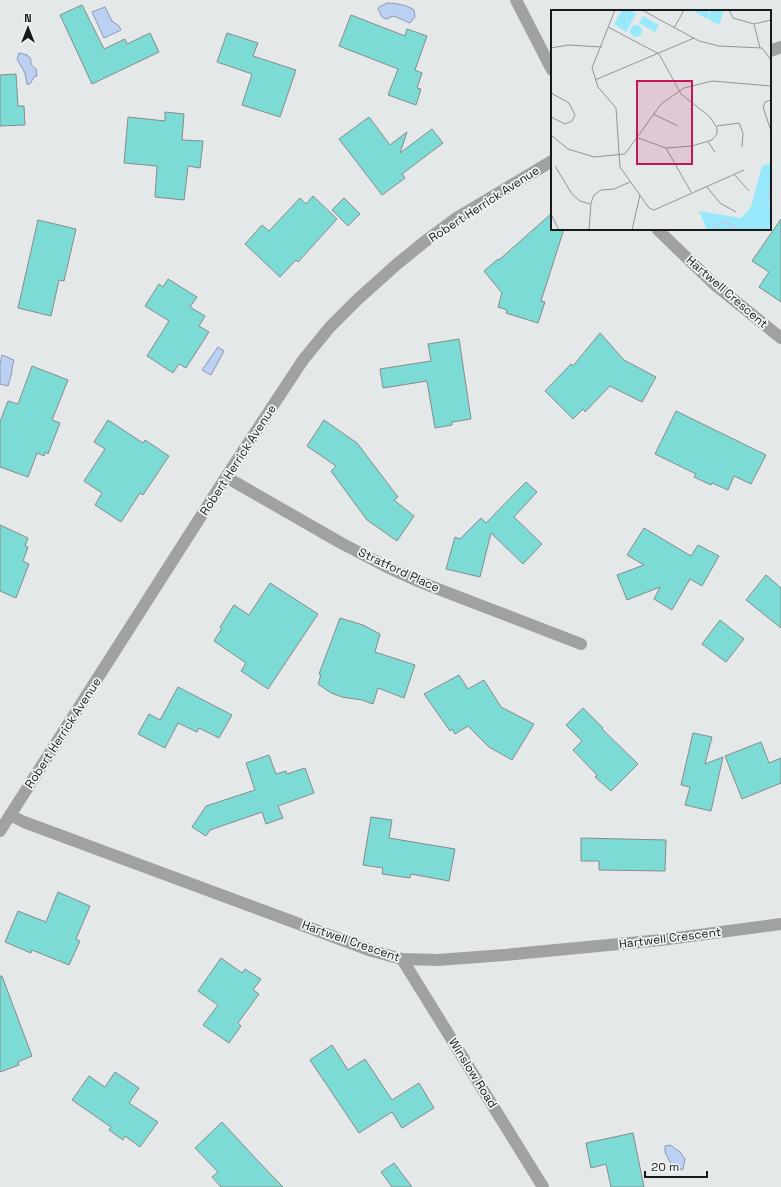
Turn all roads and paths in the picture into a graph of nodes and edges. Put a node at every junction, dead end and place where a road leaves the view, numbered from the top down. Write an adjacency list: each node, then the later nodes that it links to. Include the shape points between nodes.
1 (516, 0): 4 (street)
2 (781, 47): 3 (street)
3 (771, 51)
4 (551, 68)
5 (551, 162): 8 (street, Robert Herrick Avenue, via 455,219 397,264 357,300 330,327 303,360)
6 (659, 230): 7 (street, Hartwell Crescent, via 714,284)
7 (781, 338)
8 (226, 477): 9 (street, Stratford Place, via 387,567); 10 (street, Robert Herrick Avenue)
9 (581, 644)
10 (10, 815): 11 (street, Robert Herrick Avenue); 13 (street, Hartwell Crescent, via 364,948)
11 (0, 831)
12 (781, 924): 13 (street, Hartwell Crescent, via 661,940 512,954 438,960)
13 (402, 959): 14 (street, Winslow Road)
14 (543, 1187)

